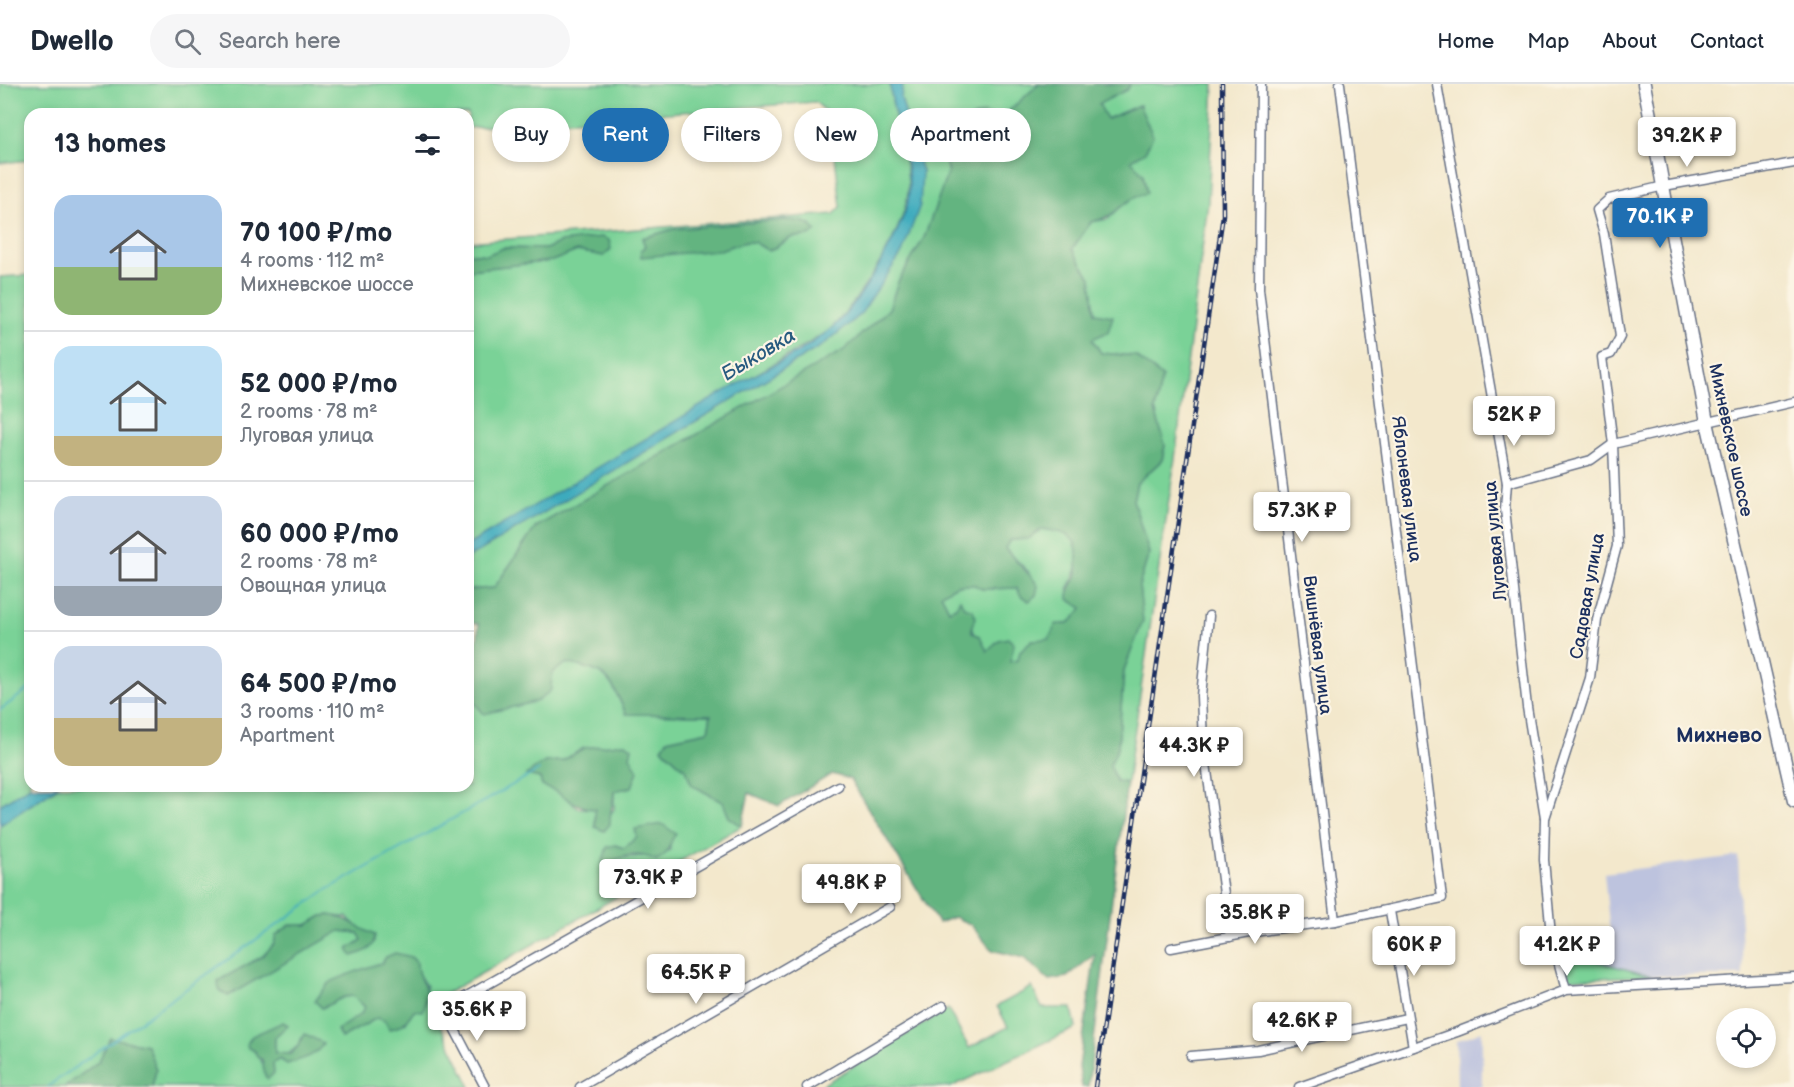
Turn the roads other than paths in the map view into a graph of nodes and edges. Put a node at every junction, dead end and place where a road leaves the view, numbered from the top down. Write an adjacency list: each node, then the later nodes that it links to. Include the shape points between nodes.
1 (1261, 84): 17 (street, Вишнёвая улица, via 1259,289)
2 (1340, 84): 16 (street, Яблоневая улица, via 1442,898)
3 (1437, 84): 10 (street, Луговая улица)
4 (1644, 84): 6 (street, Михневское шоссе)
5 (1794, 162): 6 (street)
6 (1664, 186): 8 (street, Михневское шоссе); 9 (street, Садовая улица, via 1609,199 1598,210 1619,329 1611,354 1602,357)
7 (1794, 402): 8 (street)
8 (1707, 422): 9 (street); 13 (street, Михневское шоссе)
9 (1613, 444): 10 (street, via 1591,460); 14 (street, Садовая улица, via 1617,546 1597,620 1590,678)
10 (1507, 483): 14 (street, Луговая улица, via 1505,509 1527,707)
11 (1209, 616): 18 (street, via 1201,696 1203,742)
12 (838, 786): 26 (street, via 444,1009)
13 (1794, 801)
14 (1545, 818): 21 (street, Садовая улица, via 1544,860 1551,935)
15 (891, 907): 27 (street)
16 (1390, 911): 17 (street); 23 (street)
17 (1335, 921): 18 (street)
18 (1230, 937): 19 (street)
19 (1171, 948)
20 (1794, 977): 21 (street)
21 (1566, 990): 24 (street)
22 (943, 1006): 28 (street)
23 (1407, 1018): 24 (street); 25 (street, via 1257,1050)
24 (1413, 1047): 29 (street)
25 (1191, 1056)
26 (485, 1087)
27 (580, 1087)
28 (807, 1087)
29 (1299, 1087)

